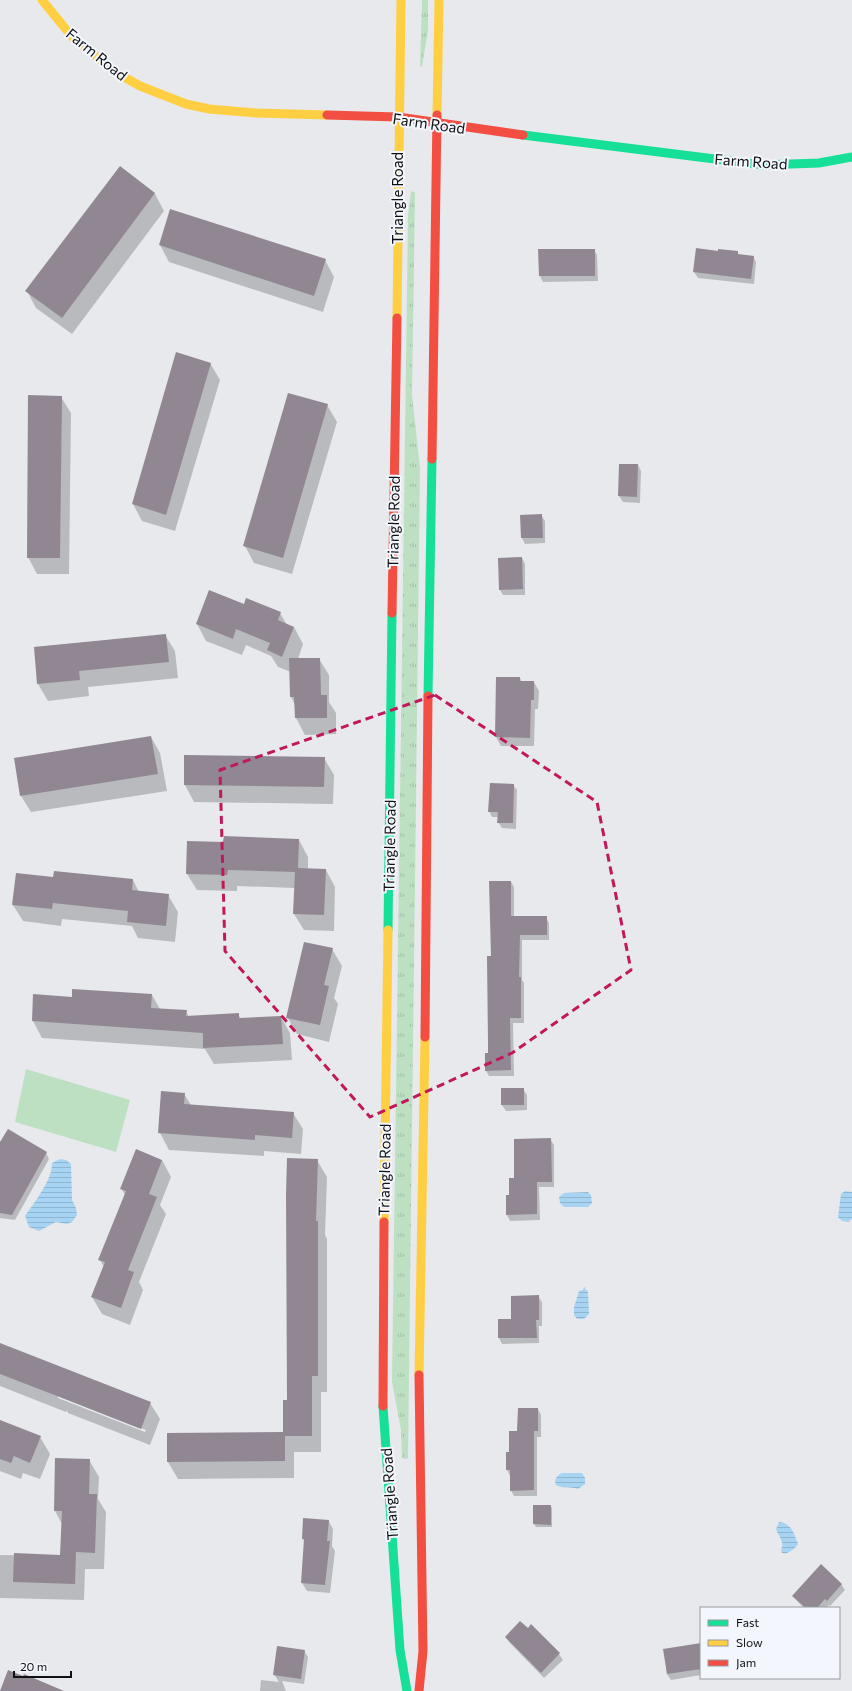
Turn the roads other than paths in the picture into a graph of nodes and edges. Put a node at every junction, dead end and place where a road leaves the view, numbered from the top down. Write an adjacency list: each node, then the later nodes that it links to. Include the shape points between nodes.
1 (42, 0): 4 (street, Farm Road, via 73,38 117,73 140,86 186,104 208,109 257,113)
2 (401, 0): 4 (street, Triangle Road)
3 (439, 0): 5 (street, Triangle Road)
4 (398, 117): 5 (street, Farm Road); 7 (street, Triangle Road, via 382,1348 384,1420 400,1650)
5 (436, 123): 6 (street, Farm Road, via 763,165 797,164); 8 (street, Triangle Road, via 424,1146 419,1352 423,1651)
6 (852, 157)
7 (407, 1691)
8 (419, 1691)

